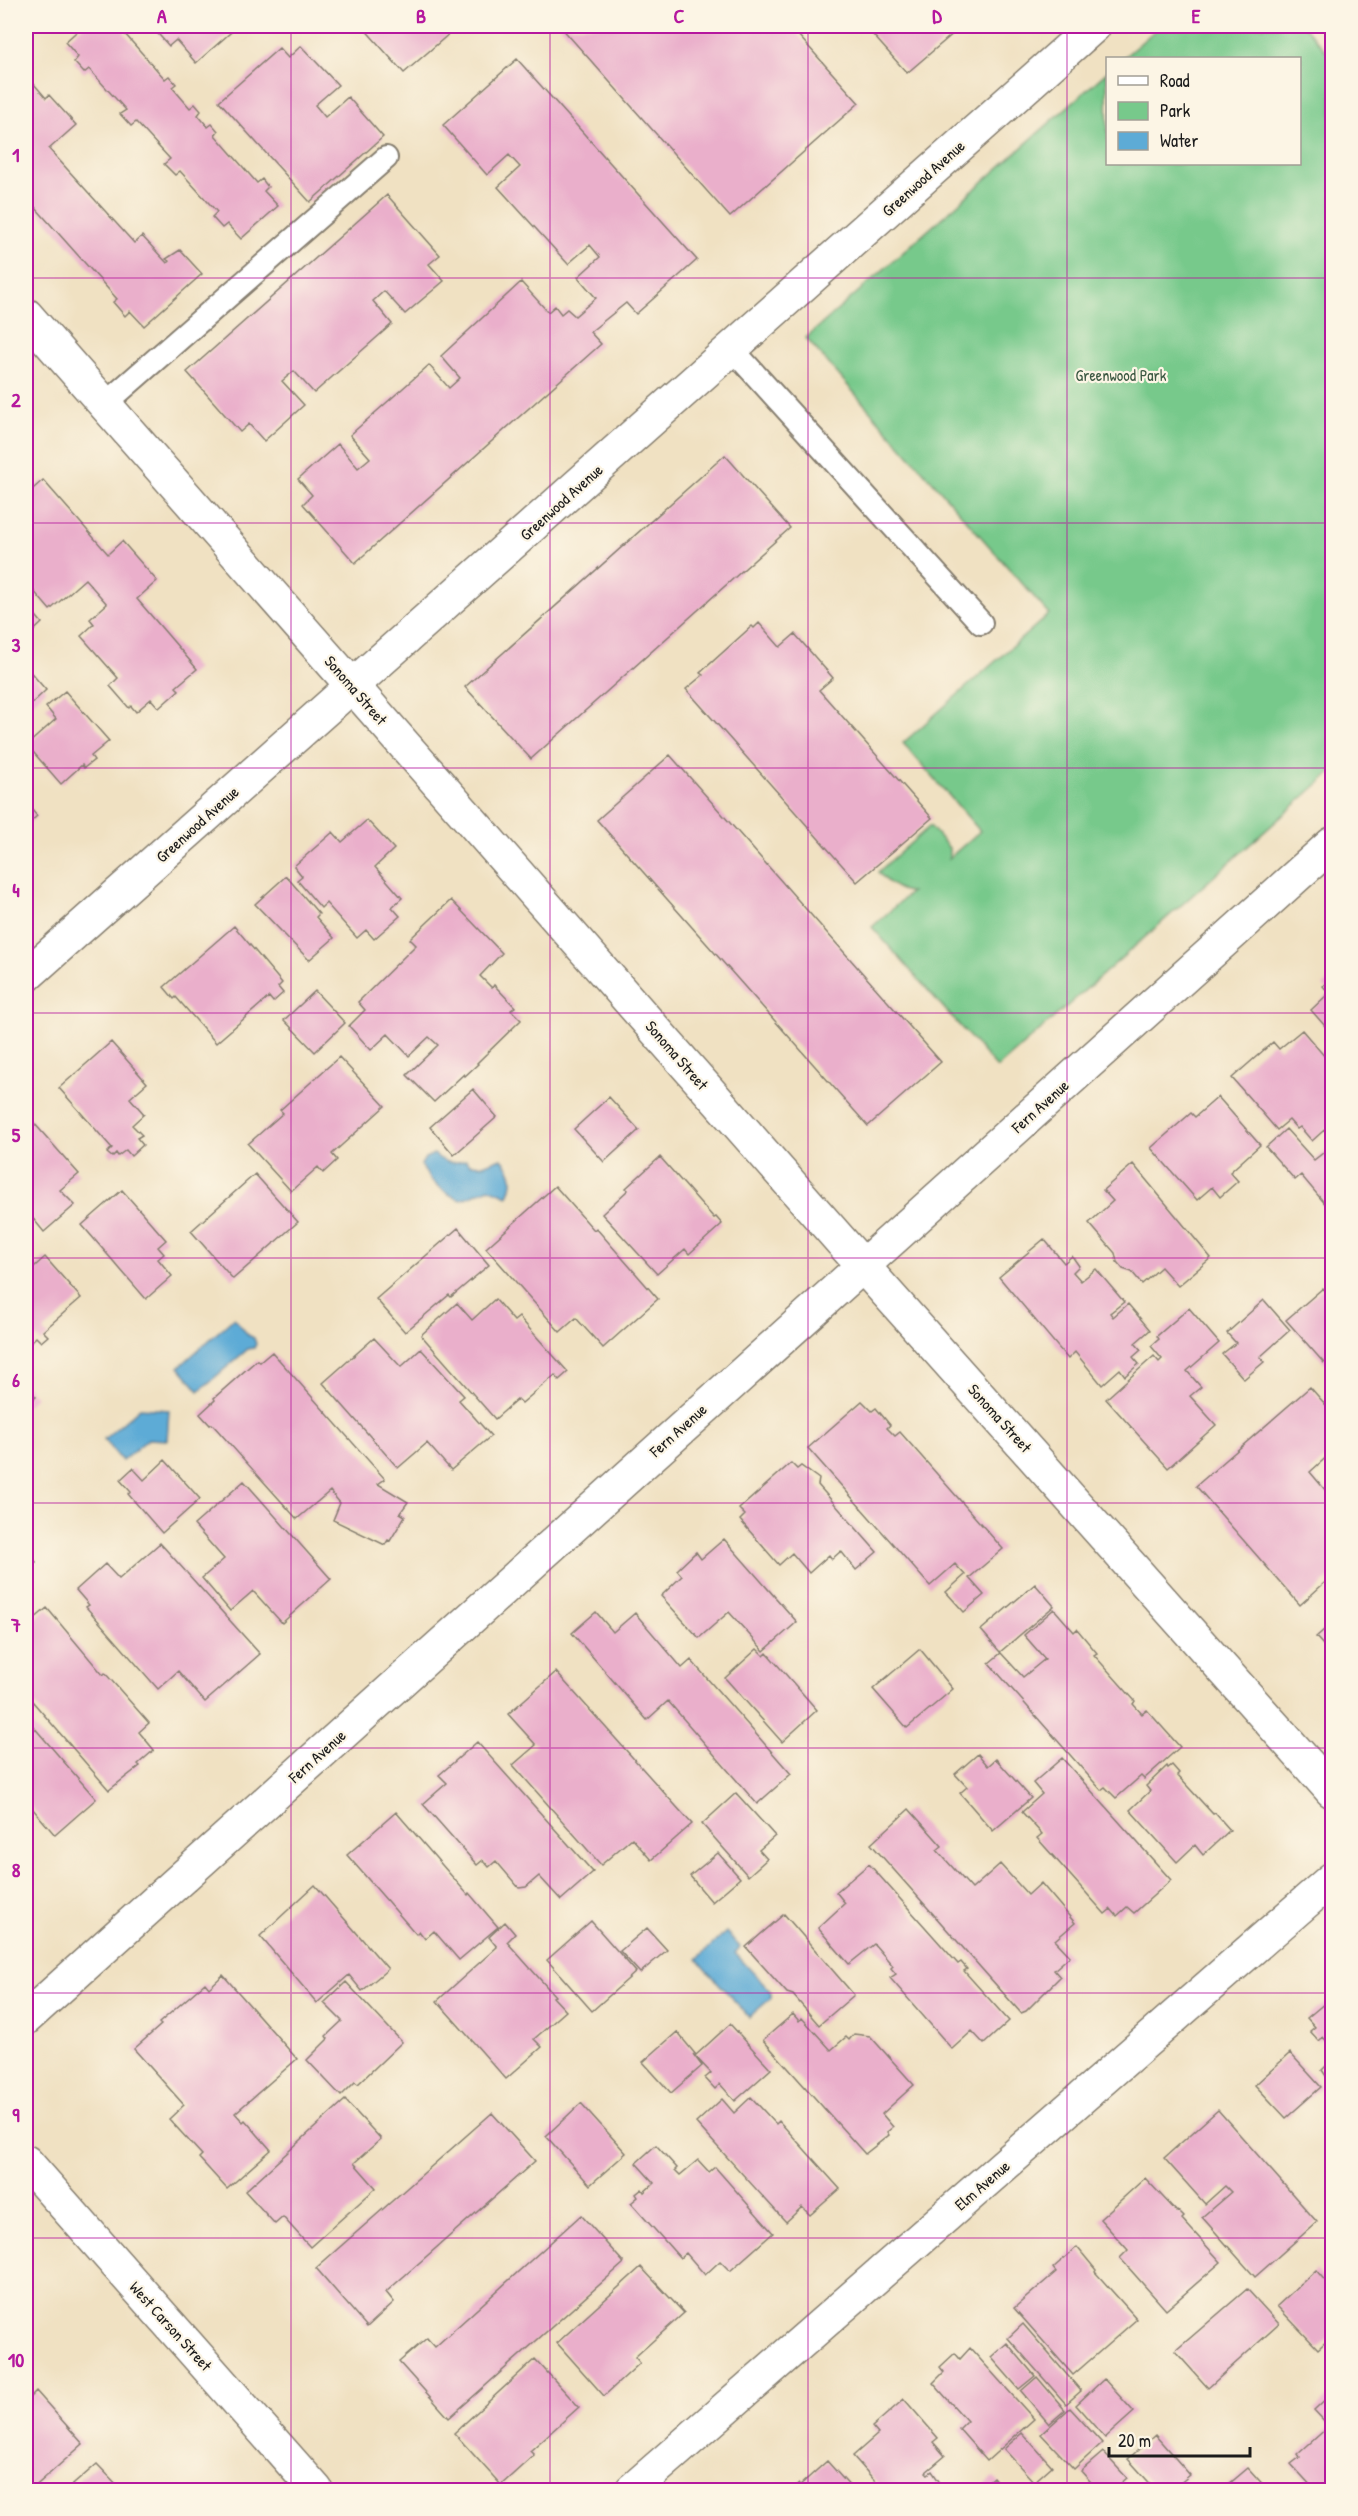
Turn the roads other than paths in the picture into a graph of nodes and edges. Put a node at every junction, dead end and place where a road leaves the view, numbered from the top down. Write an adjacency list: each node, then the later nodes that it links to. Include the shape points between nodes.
1 (1094, 26): 4 (street, Greenwood Avenue)
2 (386, 158): 5 (lane)
3 (26, 315): 5 (street, Sonoma Street)
4 (732, 349): 6 (lane); 7 (street, Greenwood Avenue)
5 (105, 404): 7 (street, Sonoma Street)
6 (981, 623)
7 (353, 686): 9 (street, Greenwood Avenue); 10 (street, Sonoma Street)
8 (1332, 844): 10 (street, Fern Avenue)
9 (26, 976)
10 (862, 1265): 11 (street, Sonoma Street); 13 (street, Fern Avenue)
11 (1332, 1791)
12 (1332, 1879): 16 (street, Elm Avenue)
13 (26, 2018)
14 (26, 2162): 15 (street, West Carson Street)
15 (316, 2490)
16 (632, 2490)

